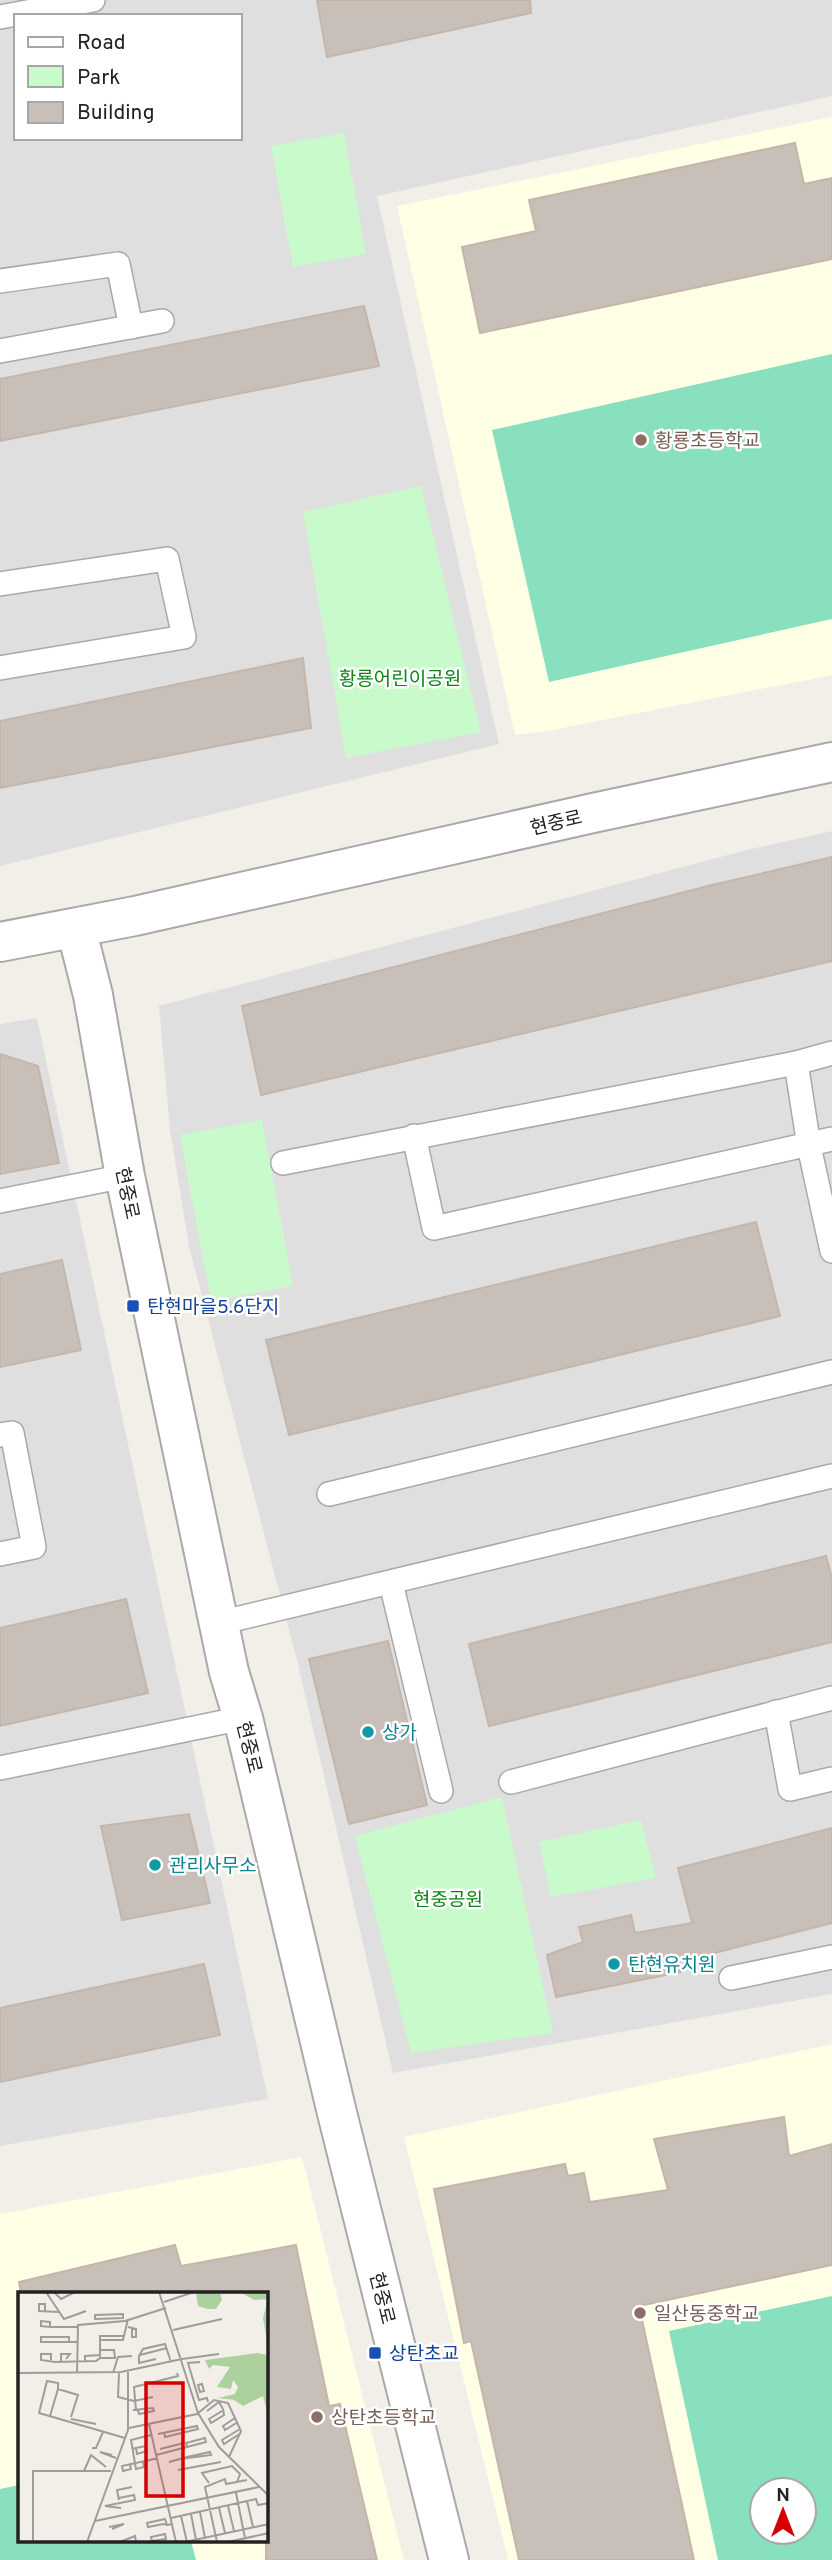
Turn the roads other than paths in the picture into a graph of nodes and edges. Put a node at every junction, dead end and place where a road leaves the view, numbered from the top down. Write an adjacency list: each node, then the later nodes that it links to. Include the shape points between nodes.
1 (93, 0): 2 (lane)
2 (16, 14)
3 (0, 281): 5 (lane, via 118,264)
4 (162, 321): 5 (lane)
5 (131, 327): 6 (lane)
6 (0, 351)
7 (0, 584): 8 (lane, via 166,559 184,637)
8 (0, 668)
9 (832, 762): 10 (street, 현중로)
10 (76, 928): 11 (street, 현중로); 18 (street, 현중로, via 93,995)
11 (0, 942)
12 (832, 1053): 13 (lane)
13 (796, 1063): 14 (lane); 16 (lane)
14 (414, 1136): 16 (lane, via 434,1228); 17 (lane)
15 (832, 1139): 16 (lane)
16 (808, 1146): 20 (lane)
17 (283, 1163)
18 (125, 1176): 19 (lane); 27 (street, 현중로)
19 (0, 1201)
20 (832, 1251)
21 (832, 1371): 24 (lane)
22 (0, 1435): 25 (lane, via 12,1433 34,1547)
23 (832, 1476): 26 (lane)
24 (329, 1494)
25 (0, 1554)
26 (391, 1583): 27 (lane); 34 (lane)
27 (219, 1623): 30 (street, 현중로)
28 (832, 1698): 29 (lane)
29 (776, 1713): 32 (lane, via 790,1789); 33 (lane)
30 (243, 1717): 31 (lane); 37 (street, 현중로)
31 (0, 1768)
32 (832, 1779)
33 (511, 1782)
34 (441, 1791)
35 (832, 1957): 36 (lane)
36 (731, 1978)
37 (449, 2560)

